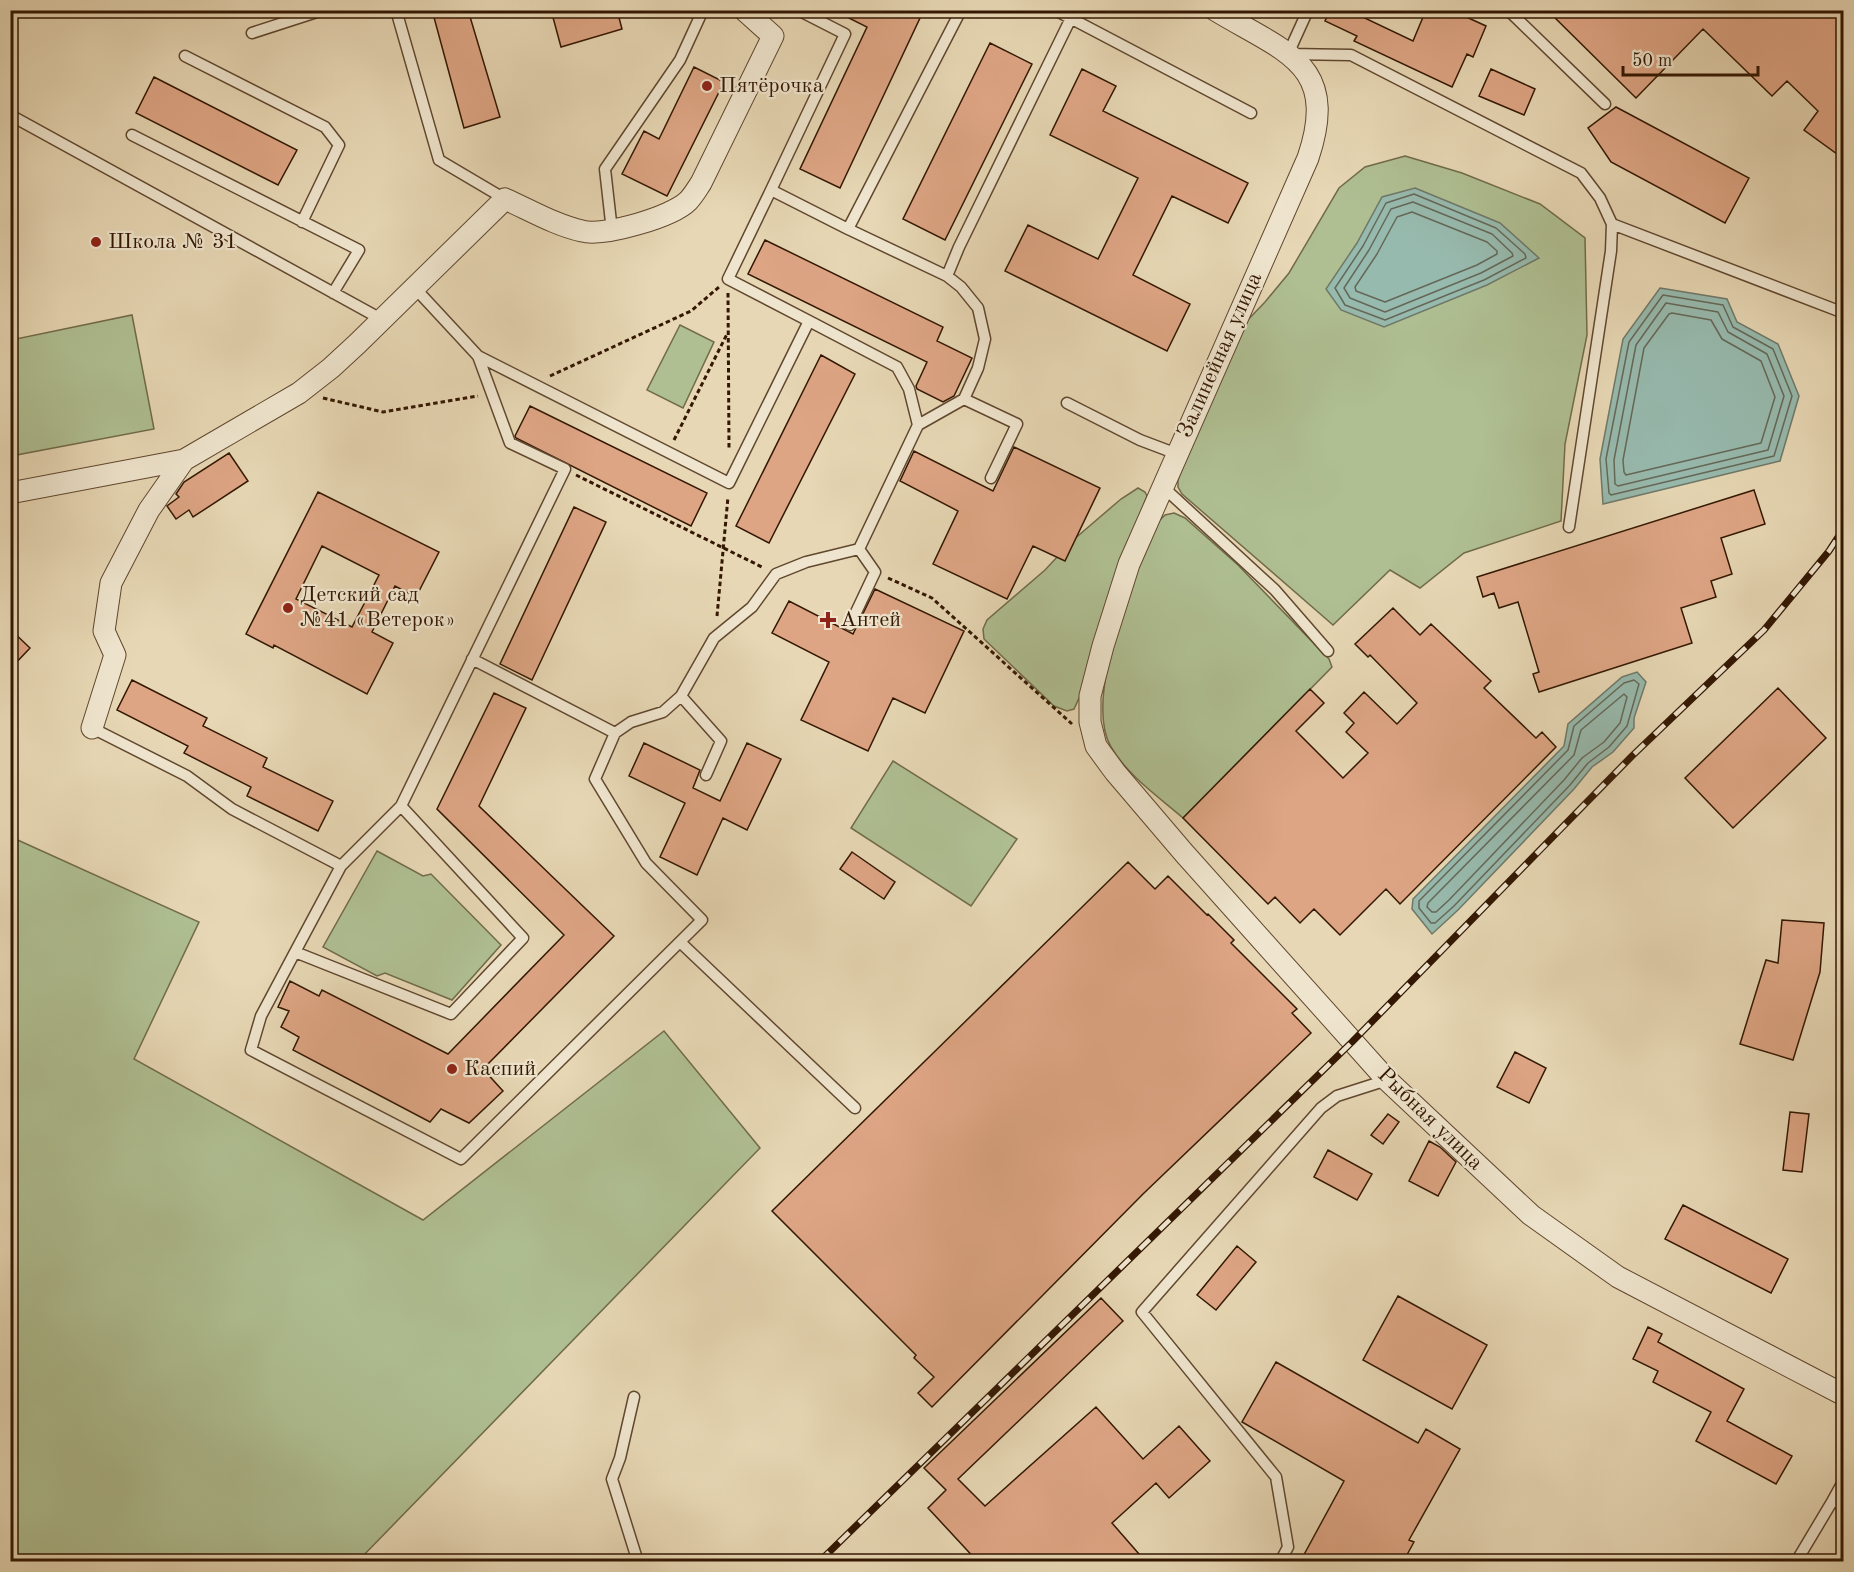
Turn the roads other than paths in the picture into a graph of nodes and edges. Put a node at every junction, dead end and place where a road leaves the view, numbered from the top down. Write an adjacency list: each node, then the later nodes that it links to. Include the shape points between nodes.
1 (323, 10): 12 (lane)
2 (396, 10): 20 (lane, via 439,160)
3 (703, 10): 24 (lane, via 680,60 604,169)
4 (744, 10): 24 (street, via 773,36 701,183 687,203 657,218)
5 (798, 10): 19 (lane, via 845,34)
6 (961, 10): 23 (lane)
7 (1055, 10): 11 (lane)
8 (1215, 10): 13 (street, Залинейная улица)
9 (1308, 10): 13 (lane)
10 (1508, 10): 15 (lane)
11 (1071, 18): 16 (lane); 25 (lane)
12 (252, 33)
13 (1288, 54): 22 (lane, via 1351,55 1581,173 1600,198); 35 (street, Залинейная улица, via 1311,78 1318,106 1308,158)
14 (185, 56): 21 (lane, via 325,127 339,146)
15 (1605, 104)
16 (1251, 112)
17 (10, 115): 27 (lane)
18 (132, 135): 21 (lane)
19 (771, 190): 23 (lane); 30 (lane, via 728,279)
20 (505, 199): 24 (street, via 584,232); 26 (street)
21 (302, 222): 27 (lane, via 359,250)
22 (1612, 224): 28 (lane); 40 (lane)
23 (848, 229): 25 (lane)
24 (612, 231)
25 (947, 276): 32 (lane, via 978,308 985,339)
26 (414, 287): 29 (street); 31 (lane)
27 (333, 293): 29 (lane)
28 (1844, 313)
29 (381, 319): 36 (street, via 332,368 299,393)
30 (809, 321): 31 (lane, via 729,483); 34 (lane, via 897,368 909,389)
31 (478, 356): 44 (lane, via 510,443 564,469)
32 (964, 399): 34 (lane); 37 (lane, via 1017,424)
33 (1067, 403): 35 (lane)
34 (918, 425): 41 (lane)
35 (1176, 454): 38 (street, Залинейная улица)
36 (184, 460): 39 (street); 46 (street, via 149,510 111,583 104,631 115,656)
37 (991, 478)
38 (1162, 486): 43 (lane, via 1275,590); 48 (street, Залинейная улица, via 1129,564 1100,655 1089,710)
39 (10, 493)
40 (1569, 527)
41 (859, 549): 42 (lane, via 875,572); 45 (lane, via 776,574 752,607 714,638)
42 (850, 625)
43 (1328, 651)
44 (472, 659): 47 (lane); 50 (lane)
45 (681, 696): 47 (lane, via 663,712 631,722); 49 (lane, via 721,741)
46 (92, 728): 51 (lane, via 187,776 232,809)
47 (615, 733): 52 (lane, via 595,779 646,863 702,920)
48 (1096, 746): 54 (street, Рыбная улица, via 1184,854)
49 (706, 774)
50 (401, 806): 51 (lane); 53 (lane, via 523,938 451,1014)
51 (341, 866): 53 (lane)
52 (680, 942): 53 (lane, via 461,1159 251,1050 261,1016); 55 (lane)
53 (295, 952)
54 (1387, 1080): 56 (street, Рыбная улица, via 1531,1215 1581,1252 1661,1301); 62 (lane, via 1337,1096 1321,1108 1142,1312 1276,1477 1288,1547)
55 (855, 1108)
56 (1844, 1395)
57 (634, 1397): 61 (lane, via 612,1479)
58 (1844, 1480): 59 (lane)
59 (1833, 1500): 60 (lane); 63 (lane)
60 (1844, 1506)
61 (638, 1562)
62 (1280, 1562)
63 (1796, 1562)

